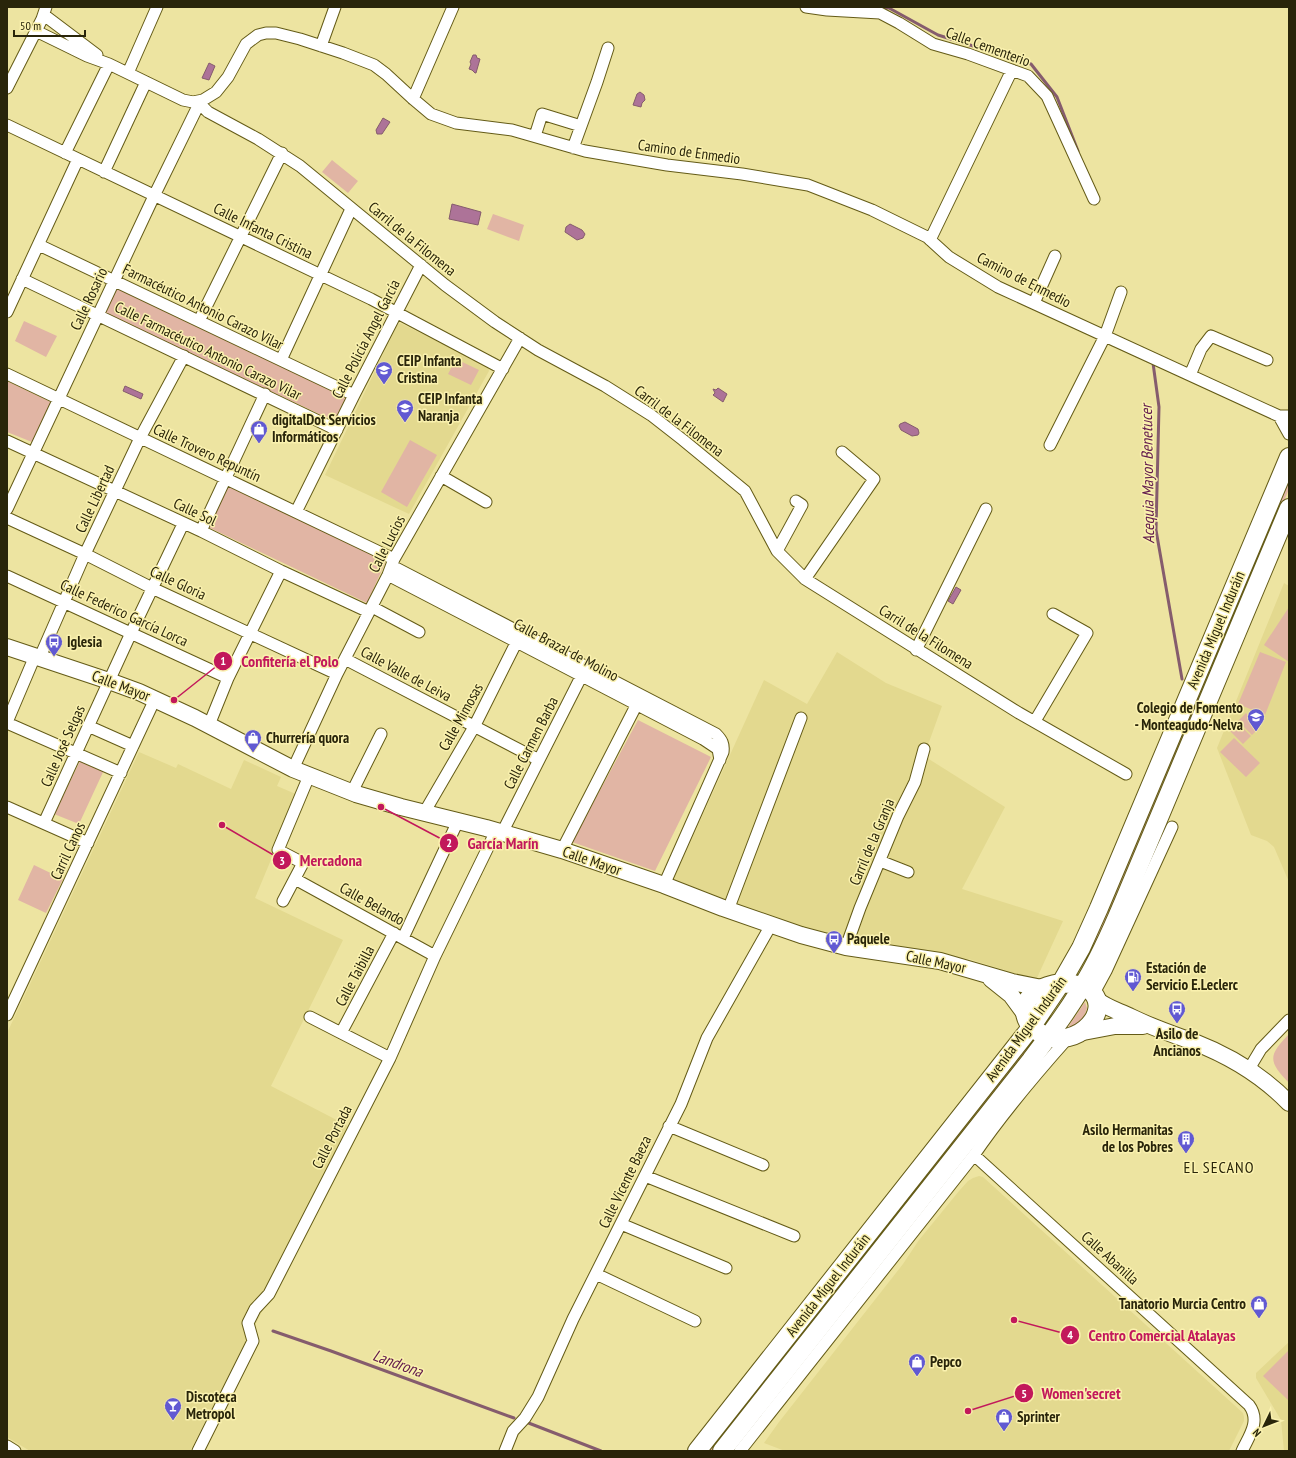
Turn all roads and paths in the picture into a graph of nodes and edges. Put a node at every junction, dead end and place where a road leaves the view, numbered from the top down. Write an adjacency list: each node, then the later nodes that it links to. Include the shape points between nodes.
1 (157, 7): 11 (street)
2 (335, 7): 7 (street)
3 (452, 7): 14 (street)
4 (806, 7): 10 (street, Calle Cementerio, via 880,13 933,44)
5 (45, 11): 6 (street); 9 (street)
6 (36, 31): 9 (street); 13 (street)
7 (321, 46): 14 (street, Camino de Enmedio, via 374,65); 15 (street, Camino de Enmedio, via 276,33 258,35 246,44 223,85)
8 (608, 48): 17 (street)
9 (109, 64): 11 (street); 20 (street)
10 (1012, 70): 25 (street, Calle Cementerio, via 1028,76 1047,96); 28 (street)
11 (128, 74): 12 (street)
12 (146, 82): 15 (street, via 183,100); 23 (street)
13 (7, 88)
14 (413, 100): 18 (street, Camino de Enmedio, via 431,114 456,123 512,130)
15 (199, 103): 21 (street, Carril de la Filomena, via 208,112); 24 (street, Calle Rosario)
16 (7, 125): 20 (street, Calle Infanta Cristina)
17 (581, 126): 18 (street, via 542,114); 19 (street)
18 (535, 136): 19 (street, Camino de Enmedio)
19 (574, 148): 28 (street, Camino de Enmedio, via 667,165 808,185 872,210)
20 (65, 153): 22 (street, Calle Infanta Cristina)
21 (282, 153): 26 (street, Carril de la Filomena); 27 (street)
22 (78, 159): 23 (street, Calle Infanta Cristina); 29 (street)
23 (104, 172): 24 (street, Calle Infanta Cristina)
24 (154, 196): 27 (street, Calle Infanta Cristina); 34 (street, Calle Rosario)
25 (1094, 199)
26 (351, 209): 31 (street, Carril de la Filomena); 32 (street)
27 (240, 237): 32 (street, Calle Infanta Cristina); 40 (street)
28 (930, 240): 36 (street, Camino de Enmedio, via 949,256 998,287)
29 (39, 245): 33 (street); 34 (street, Farmacéutico Antonio Carazo Vilar)
30 (1055, 256): 36 (street)
31 (421, 265): 38 (street, Calle Policía Angel García); 42 (street, Carril de la Filomena)
32 (320, 275): 38 (street, Calle Infanta Cristina); 44 (street)
33 (22, 279): 37 (street); 39 (street, Calle Farmacéutico Antonio Carazo Vilar)
34 (114, 281): 39 (street, Calle Rosario); 40 (street, Farmacéutico Antonio Carazo Vilar)
35 (1121, 292): 41 (street)
36 (1034, 303): 41 (street, Camino de Enmedio)
37 (8, 308)
38 (396, 313): 46 (street, Calle Infanta Cristina); 50 (street, Calle Policía Angel García)
39 (98, 315): 43 (street, Calle Farmacéutico Antonio Carazo Vilar); 51 (street, Calle Rosario)
40 (199, 321): 44 (street, Farmacéutico Antonio Carazo Vilar)
41 (1105, 336): 48 (street, Camino de Enmedio); 57 (street)
42 (520, 338): 46 (street, Calle Lucios); 73 (street, Carril de la Filomena, via 651,415 745,490)
43 (184, 356): 49 (street, Calle Farmacéutico Antonio Carazo Vilar); 55 (street, Calle Libertad)
44 (281, 360): 50 (street, Farmacéutico Antonio Carazo Vilar)
45 (1267, 360): 48 (street, via 1211,336 1201,349)
46 (503, 369): 61 (street, Calle Lucios)
47 (7, 374): 51 (street, Calle Trovero Repuntín)
48 (1190, 375): 52 (street, Camino de Enmedio)
49 (265, 394): 53 (street, Calle Farmacéutico Antonio Carazo Vilar); 62 (street)
50 (354, 395): 53 (street, Calle Policía Angel García)
51 (58, 399): 55 (street, Calle Trovero Repuntín); 59 (street, Calle Rosario)
52 (1284, 416): 54 (street, Camino de Enmedio)
53 (337, 430): 69 (street, Calle Policía Angel García)
54 (1289, 434)
55 (140, 438): 62 (street, Calle Trovero Repuntín); 63 (street, Calle Libertad)
56 (7, 441): 59 (street, Calle Sol)
57 (1050, 445)
58 (842, 452): 78 (street, via 874,479)
59 (34, 454): 63 (street, Calle Sol); 67 (street, Calle Rosario)
60 (1289, 457): 132 (main road, Avenida Miguel Induráin, via 1099,908 1081,948)
61 (441, 476): 65 (street); 75 (street, Calle Lucios)
62 (226, 479): 69 (street, Calle Trovero Repuntín); 72 (street)
63 (115, 491): 71 (street, Calle Sol); 74 (street, Calle Libertad)
64 (796, 501): 73 (street, via 802,505)
65 (486, 502)
66 (1289, 508): 134 (main road, Avenida Miguel Induráin, via 1099,957)
67 (7, 509)
68 (986, 509): 88 (street)
69 (296, 512): 75 (street, Calle Trovero Repuntín)
70 (7, 518): 74 (street, Calle Gloria)
71 (183, 524): 72 (street, Calle Sol); 79 (street, Calle José Selgas)
72 (201, 531): 76 (street, Calle Sol)
73 (777, 551): 78 (street, Carril de la Filomena)
74 (85, 554): 79 (street, Calle Gloria); 80 (street, Calle Libertad)
75 (391, 567): 81 (street, Calle Lucios); 86 (street, Calle Trovero Repuntín)
76 (281, 571): 81 (street, Calle Sol); 85 (street)
77 (7, 576): 80 (street, Calle Federico García Lorca)
78 (805, 580): 88 (street, Carril de la Filomena, via 885,628)
79 (152, 588): 84 (street, Calle José Selgas); 85 (street, Calle Gloria)
80 (64, 602): 84 (street, Calle Federico García Lorca); 89 (street, Calle Libertad)
81 (371, 609): 83 (street, Calle Sol); 90 (street, Calle Lucios)
82 (1053, 614): 98 (street, via 1087,633)
83 (419, 632)
84 (130, 633): 93 (street, Calle Federico García Lorca); 94 (street, Calle José Selgas)
85 (249, 633): 92 (street, Calle Gloria); 93 (street)
86 (519, 638): 91 (street, Calle Trovero Repuntín); 102 (street, Calle Mimosas)
87 (7, 647): 89 (main road, Calle Mayor)
88 (916, 650): 98 (street, Carril de la Filomena)
89 (37, 657): 94 (main road, Calle Mayor); 99 (street, Calle Libertad)
90 (345, 659): 92 (street, Calle Lucios); 102 (street, Calle Valle de Leiva)
91 (584, 671): 96 (street, Calle Trovero Repuntín); 107 (street, Calle Carmen Barba)
92 (337, 674): 108 (street, Calle Lucios)
93 (228, 678): 100 (street)
94 (109, 681): 95 (main road, Calle Mayor); 101 (street, Calle José Selgas)
95 (155, 699): 100 (main road, Calle Mayor); 104 (street, Carril Canos)
96 (639, 700): 120 (street); 124 (street, Calle Trovero Repuntín, via 716,734 724,747)
97 (801, 718): 126 (street)
98 (1035, 721): 110 (street, Carril de la Filomena)
99 (7, 722): 106 (street)
100 (209, 725): 108 (main road, Calle Mayor)
101 (88, 726): 104 (street); 106 (street, Calle José Selgas)
102 (474, 726): 107 (street, Calle Valle de Leiva); 114 (street, Calle Mimosas)
103 (381, 734): 112 (street)
104 (133, 746): 109 (street, Carril Canos)
105 (924, 749): 121 (street, Carril de la Granja, via 915,782)
106 (76, 754): 109 (street); 116 (street, Calle José Selgas)
107 (539, 760): 118 (street, Calle Carmen Barba)
108 (292, 769): 111 (main road, Calle Mayor)
109 (121, 773): 119 (street, Carril Canos)
110 (1126, 774)
111 (310, 776): 112 (main road, Calle Mayor); 123 (street, via 278,850 303,863)
112 (352, 792): 114 (main road, Calle Mayor)
113 (7, 808): 116 (street)
114 (424, 813): 115 (main road, Calle Mayor)
115 (458, 821): 118 (main road, Calle Mayor); 128 (street, Calle Taibilla)
116 (44, 823): 119 (street)
117 (1172, 827): 134 (street, via 1106,971)
118 (499, 832): 120 (main road, Calle Mayor); 130 (street, Calle Portada)
119 (88, 842): 135 (street, Carril Canos)
120 (562, 850): 124 (main road, Calle Mayor)
121 (880, 861): 122 (street); 129 (street, Carril de la Granja)
122 (908, 872)
123 (295, 879): 125 (street); 128 (street, Calle Belando)
124 (664, 885): 126 (main road, Calle Mayor)
125 (283, 901)
126 (728, 910): 127 (main road, Calle Mayor)
127 (771, 925): 129 (main road, Calle Mayor); 146 (street, Calle Vicente Baeza, via 707,1038 681,1104)
128 (399, 936): 130 (street, Calle Belando); 140 (street, Calle Taibilla)
129 (846, 947): 131 (main road, Calle Mayor, via 940,961)
130 (435, 956): 143 (street, Calle Portada)
131 (983, 974): 133 (main road, Calle Mayor); 137 (main road, Calle Mayor, via 1007,991)
132 (1061, 983): 133 (main road); 134 (main road); 137 (main road, Avenida Miguel Induráin)
133 (1042, 988): 137 (main road, via 1033,994 1026,1004)
134 (1091, 993): 139 (main road, via 1109,1009); 141 (main road, Avenida Miguel Induráin); 142 (main road, via 1098,1007 1094,1019)
135 (7, 1015)
136 (310, 1017): 140 (street)
137 (1028, 1020): 141 (main road); 160 (main road, Avenida Miguel Induráin)
138 (1289, 1020): 144 (street, via 1261,1049)
139 (1149, 1026): 142 (main road, via 1116,1026); 144 (main road, via 1215,1051)
140 (341, 1033): 143 (street)
141 (1049, 1036): 142 (main road, via 1057,1039); 161 (main road, Avenida Miguel Induráin)
142 (1073, 1036): 147 (street, via 1050,1058)
143 (390, 1058): 158 (street, Calle Portada, via 269,1294 255,1309 248,1323 253,1341)
144 (1249, 1069): 145 (main road)
145 (1289, 1103)
146 (669, 1126): 148 (street); 149 (street, Calle Vicente Baeza)
147 (974, 1155): 156 (street); 162 (street, Calle Abanilla, via 1253,1410 1255,1420)
148 (763, 1165)
149 (644, 1176): 150 (street, Calle Vicente Baeza); 151 (street)
150 (621, 1224): 152 (street); 153 (street, Calle Vicente Baeza)
151 (794, 1236)
152 (726, 1268)
153 (596, 1274): 154 (street); 159 (street, Calle Vicente Baeza, via 538,1397 513,1431)
154 (695, 1321)
155 (7, 1446): 157 (street)
156 (742, 1450)
157 (15, 1451)
158 (198, 1451)
159 (505, 1451)
160 (697, 1451)
161 (722, 1451)
162 (1242, 1451)

